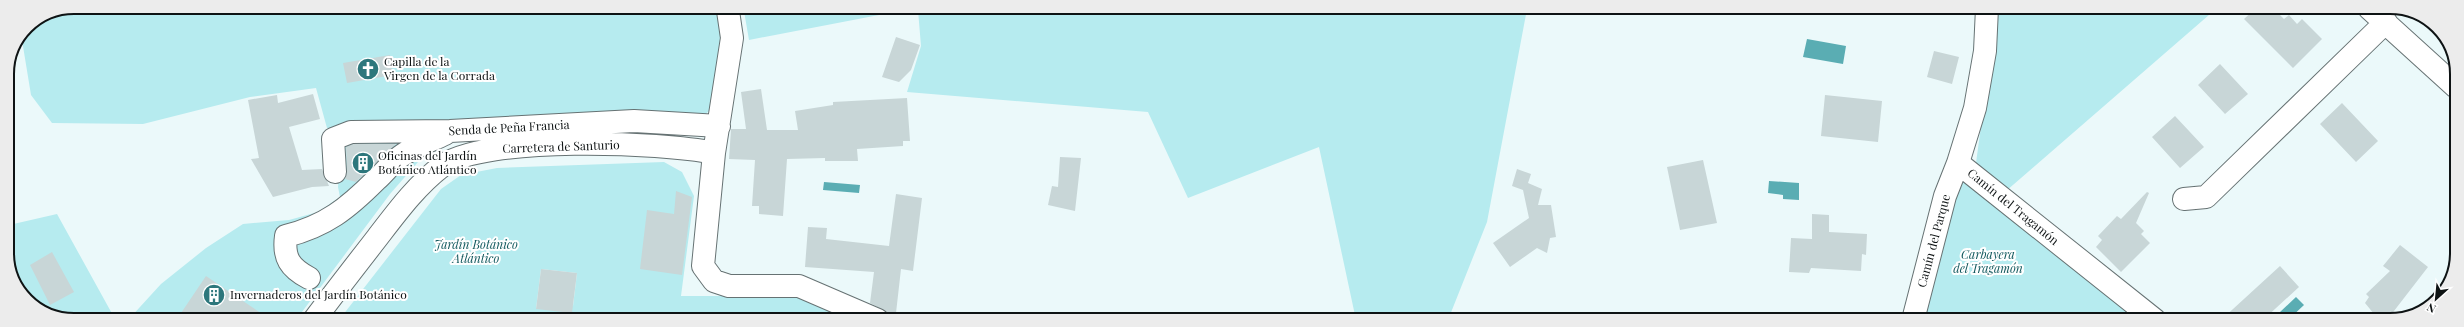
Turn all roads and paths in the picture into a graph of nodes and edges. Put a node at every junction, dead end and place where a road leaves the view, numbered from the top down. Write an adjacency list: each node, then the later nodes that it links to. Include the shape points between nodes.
1 (728, 14): 6 (street, via 732,38)
2 (1987, 14): 9 (street, Camín del Tragamón, via 1985,51 1976,101)
3 (2376, 14): 4 (street)
4 (2386, 22): 5 (street); 11 (street, via 2206,197)
5 (2450, 81)
6 (719, 126): 7 (street, Senda de Peña Francia, via 634,121); 8 (street)
7 (450, 131): 10 (street, Senda de Peña Francia, via 350,132 333,139); 12 (street, via 412,149 396,160 354,202 331,220 307,231 286,236 284,250 293,270)
8 (714, 153): 13 (street, Carretera de Santurio, via 653,144 510,146 474,153 443,165 410,195); 14 (street, via 703,266 714,281 730,286 799,286)
9 (1958, 163): 15 (street, Camín del Parque, via 1945,196); 16 (street, Camín del Tragamón)
10 (335, 172)
11 (2184, 199)
12 (309, 278)
13 (319, 313)
14 (862, 313)
15 (1915, 313)
16 (2146, 313)

